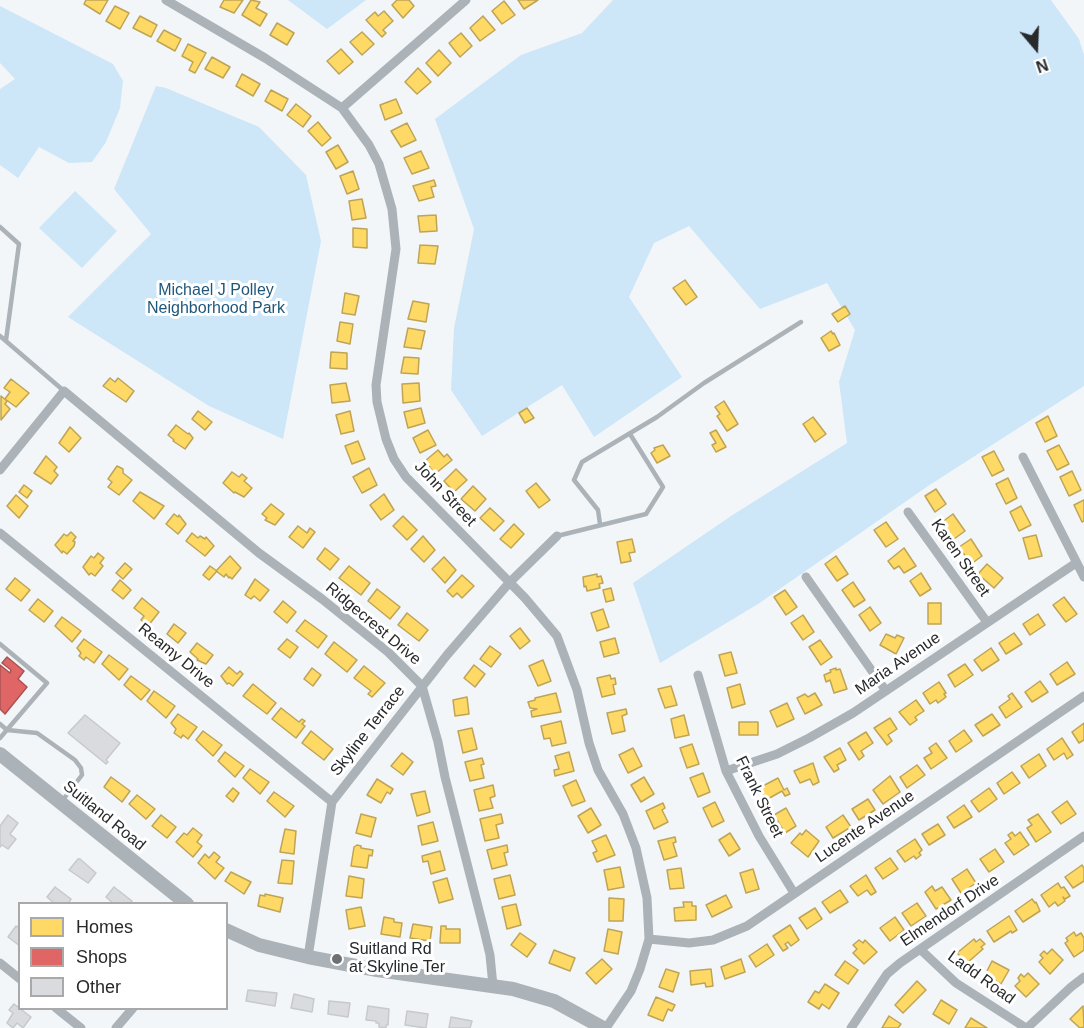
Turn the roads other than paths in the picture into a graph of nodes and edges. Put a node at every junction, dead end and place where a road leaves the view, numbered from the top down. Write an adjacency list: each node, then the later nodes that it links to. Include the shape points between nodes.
1 (166, 0): 3 (street, John Street)
2 (466, 0): 3 (street)
3 (342, 108): 19 (street, John Street, via 369,145 392,209 396,249 376,385 386,439 406,477)
4 (0, 227): 7 (lane, via 19,244)
5 (801, 322): 9 (lane)
6 (0, 336): 7 (lane)
7 (6, 340): 8 (lane)
8 (64, 391): 11 (street); 23 (street, Ridgecrest Drive, via 259,553 388,652)
9 (630, 434): 13 (lane, via 582,462 574,480 598,510); 13 (lane, via 663,487 646,514)
10 (1023, 457): 16 (street)
11 (0, 470)
12 (908, 512): 20 (street, Karen Street)
13 (600, 524): 15 (lane)
14 (0, 533): 31 (street, Reamy Drive)
15 (557, 536): 19 (street, Skyline Terrace)
16 (1076, 563): 18 (street); 20 (street, Maria Avenue)
17 (806, 577): 24 (street)
18 (1084, 577)
19 (510, 583): 23 (street, Skyline Terrace); 37 (street, John Street, via 557,636 567,659 598,770 636,848 647,898)
20 (987, 622): 24 (street, Maria Avenue)
21 (0, 644): 27 (lane, via 47,683)
22 (698, 675): 30 (street, Frank Street)
23 (422, 686): 31 (street, Skyline Terrace); 43 (street, Ridgecrest Drive, via 490,955)
24 (886, 691): 30 (street, Maria Avenue, via 810,738)
25 (1084, 696): 34 (street, Lucente Avenue)
26 (0, 724): 27 (lane)
27 (7, 730): 28 (lane); 32 (lane, via 37,733 75,759 82,775)
28 (0, 738)
29 (0, 754): 32 (main road, Suitland Road)
30 (726, 771): 34 (street, Frank Street)
31 (332, 802): 39 (street, Skyline Terrace)
32 (61, 803): 35 (main road, Suitland Road)
33 (1084, 837): 38 (street, Elmendorf Drive)
34 (794, 893): 37 (street, Lucente Avenue, via 726,936 688,943)
35 (186, 902)
36 (228, 931): 39 (main road, via 259,945)
37 (649, 939): 48 (street, John Street, via 631,991)
38 (921, 950): 49 (street, Elmendorf Drive, via 887,974); 50 (street, Ladd Road, via 956,983)
39 (308, 957): 43 (main road)
40 (0, 963): 41 (street)
41 (18, 977)
42 (1084, 977): 50 (street)
43 (493, 986): 48 (main road, via 554,1001)
44 (58, 1010): 46 (street)
45 (131, 1010): 47 (street)
46 (81, 1028)
47 (116, 1028)
48 (604, 1028)
49 (851, 1028)
50 (1026, 1028)

